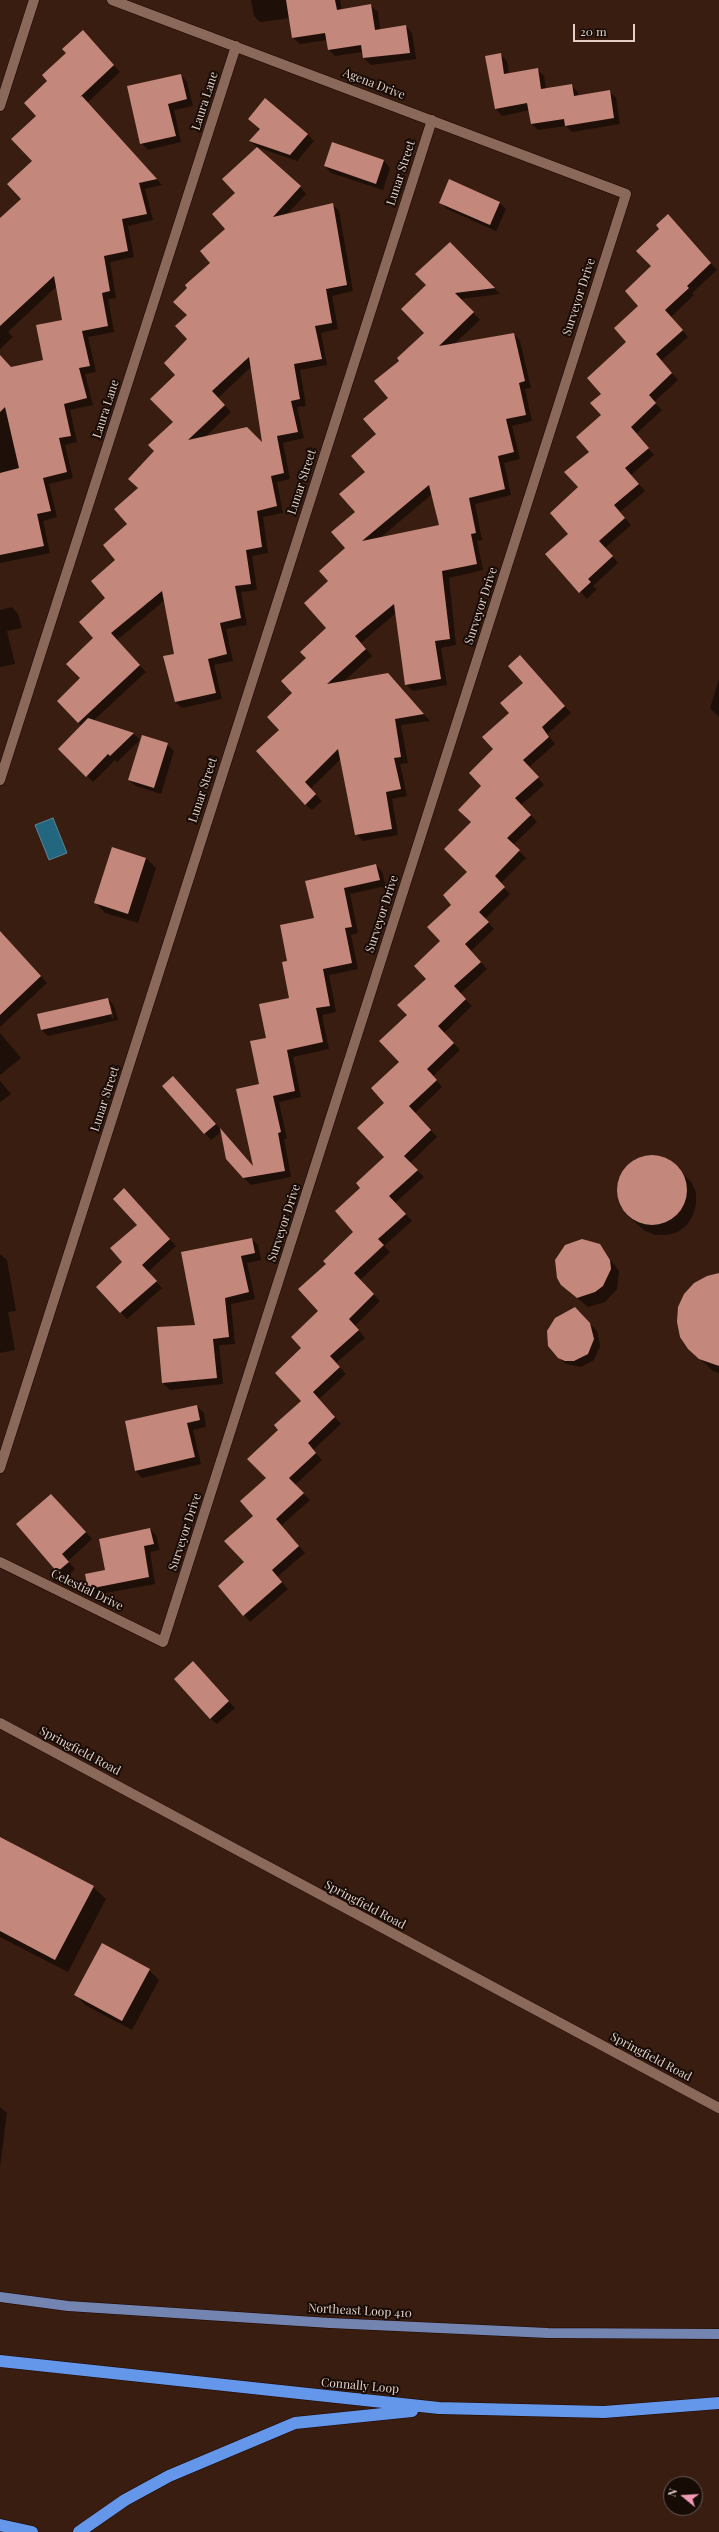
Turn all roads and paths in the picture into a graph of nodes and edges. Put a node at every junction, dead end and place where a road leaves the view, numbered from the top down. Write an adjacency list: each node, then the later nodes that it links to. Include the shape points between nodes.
1 (34, 0): 4 (street)
2 (112, 0): 3 (street, Agena Drive)
3 (236, 46): 5 (street, Agena Drive); 7 (street, Laura Lane)
4 (0, 106)
5 (432, 120): 6 (street, Agena Drive); 8 (street, Lunar Street)
6 (626, 194): 10 (street, Surveyor Drive)
7 (0, 780)
8 (0, 1468)
9 (0, 1562): 10 (street, Celestial Drive)
10 (163, 1642)
11 (0, 1723): 12 (street, Springfield Road)
12 (719, 2108)
13 (0, 2297): 14 (main road, Northeast Loop 410, via 68,2306 337,2324 548,2333)
14 (719, 2334)
15 (0, 2361): 17 (highway, Connally Loop)
16 (719, 2403): 17 (highway, Connally Loop, via 604,2412)
17 (439, 2408): 20 (highway, via 295,2423 169,2476 125,2500)
18 (0, 2525): 19 (highway)
19 (32, 2532)
20 (78, 2532)

